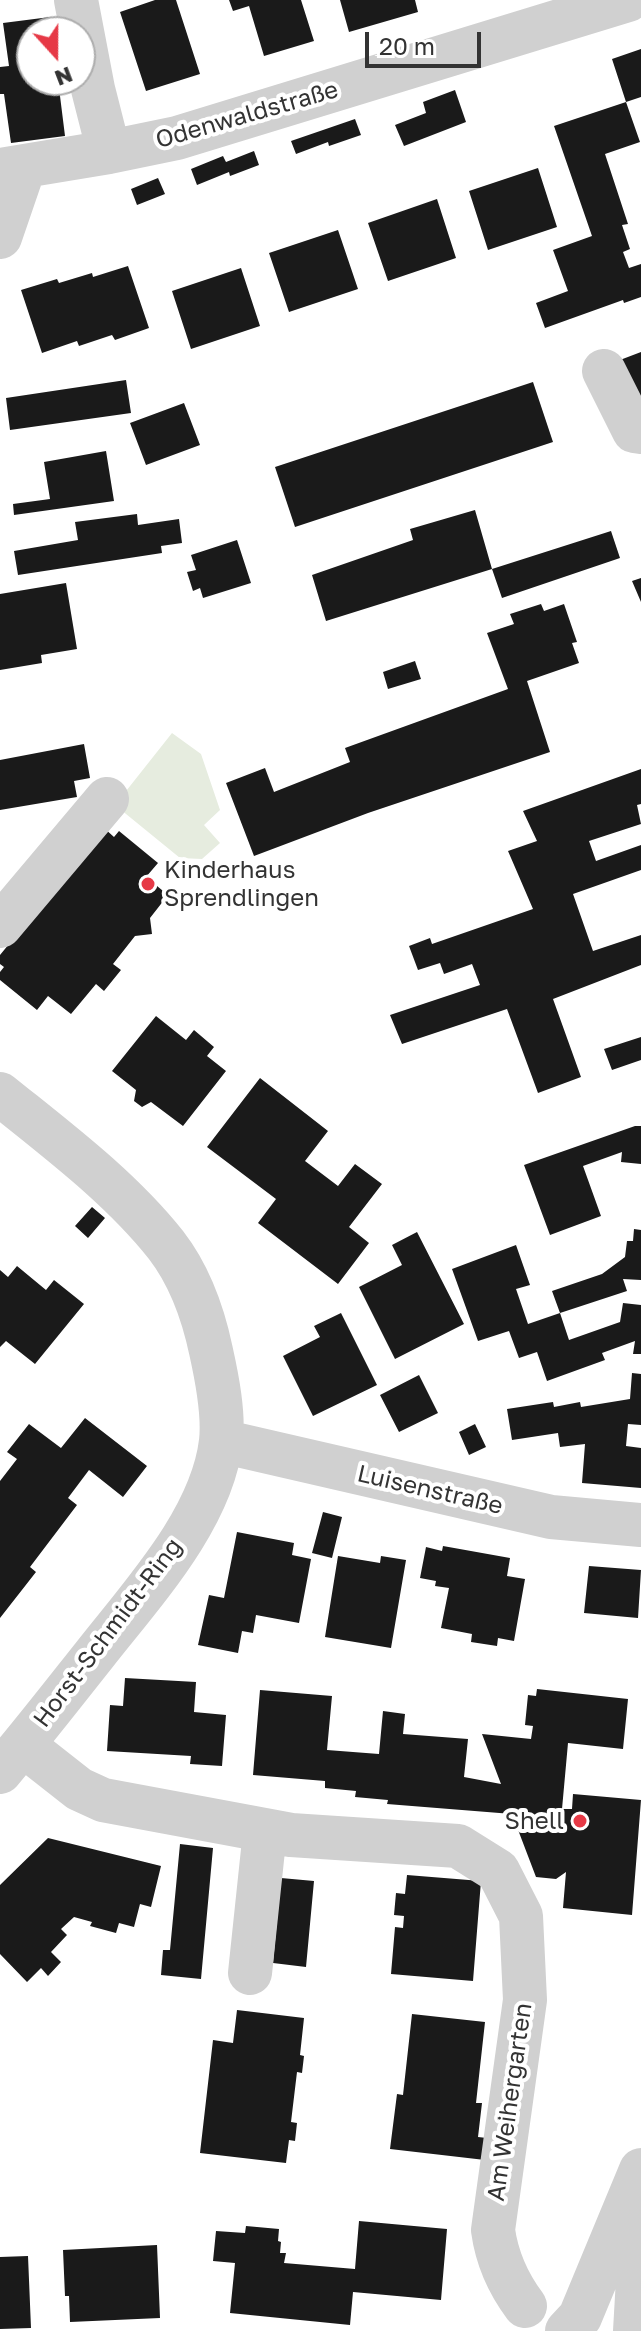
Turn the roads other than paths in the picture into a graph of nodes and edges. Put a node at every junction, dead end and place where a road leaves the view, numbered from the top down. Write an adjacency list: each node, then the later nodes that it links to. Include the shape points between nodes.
1 (76, 0): 3 (street)
2 (628, 0): 3 (street, Odenwaldstraße, via 177,138)
3 (109, 152): 4 (street, Odenwaldstraße)
4 (12, 169): 5 (street)
5 (0, 237)
6 (604, 371): 7 (street, via 634,431)
7 (641, 432)
8 (107, 799): 9 (street)
9 (0, 926)
10 (0, 1094): 11 (street, Horst-Schmidt-Ring, via 123,1198 168,1248 206,1326)
11 (221, 1441): 12 (street, Luisenstraße, via 551,1517); 13 (street, Horst-Schmidt-Ring, via 200,1506 164,1565)
12 (641, 1525)
13 (12, 1758): 14 (street, Am Weihergarten, via 90,1796)
14 (265, 1831): 15 (street); 18 (street, Am Weihergarten, via 458,1846 498,1871 521,1916 525,2000 493,2230 505,2275)
15 (250, 1973)
16 (641, 2170): 19 (street, via 580,2317)
17 (641, 2227): 20 (street)
18 (525, 2306)
19 (567, 2331)
20 (635, 2331)

